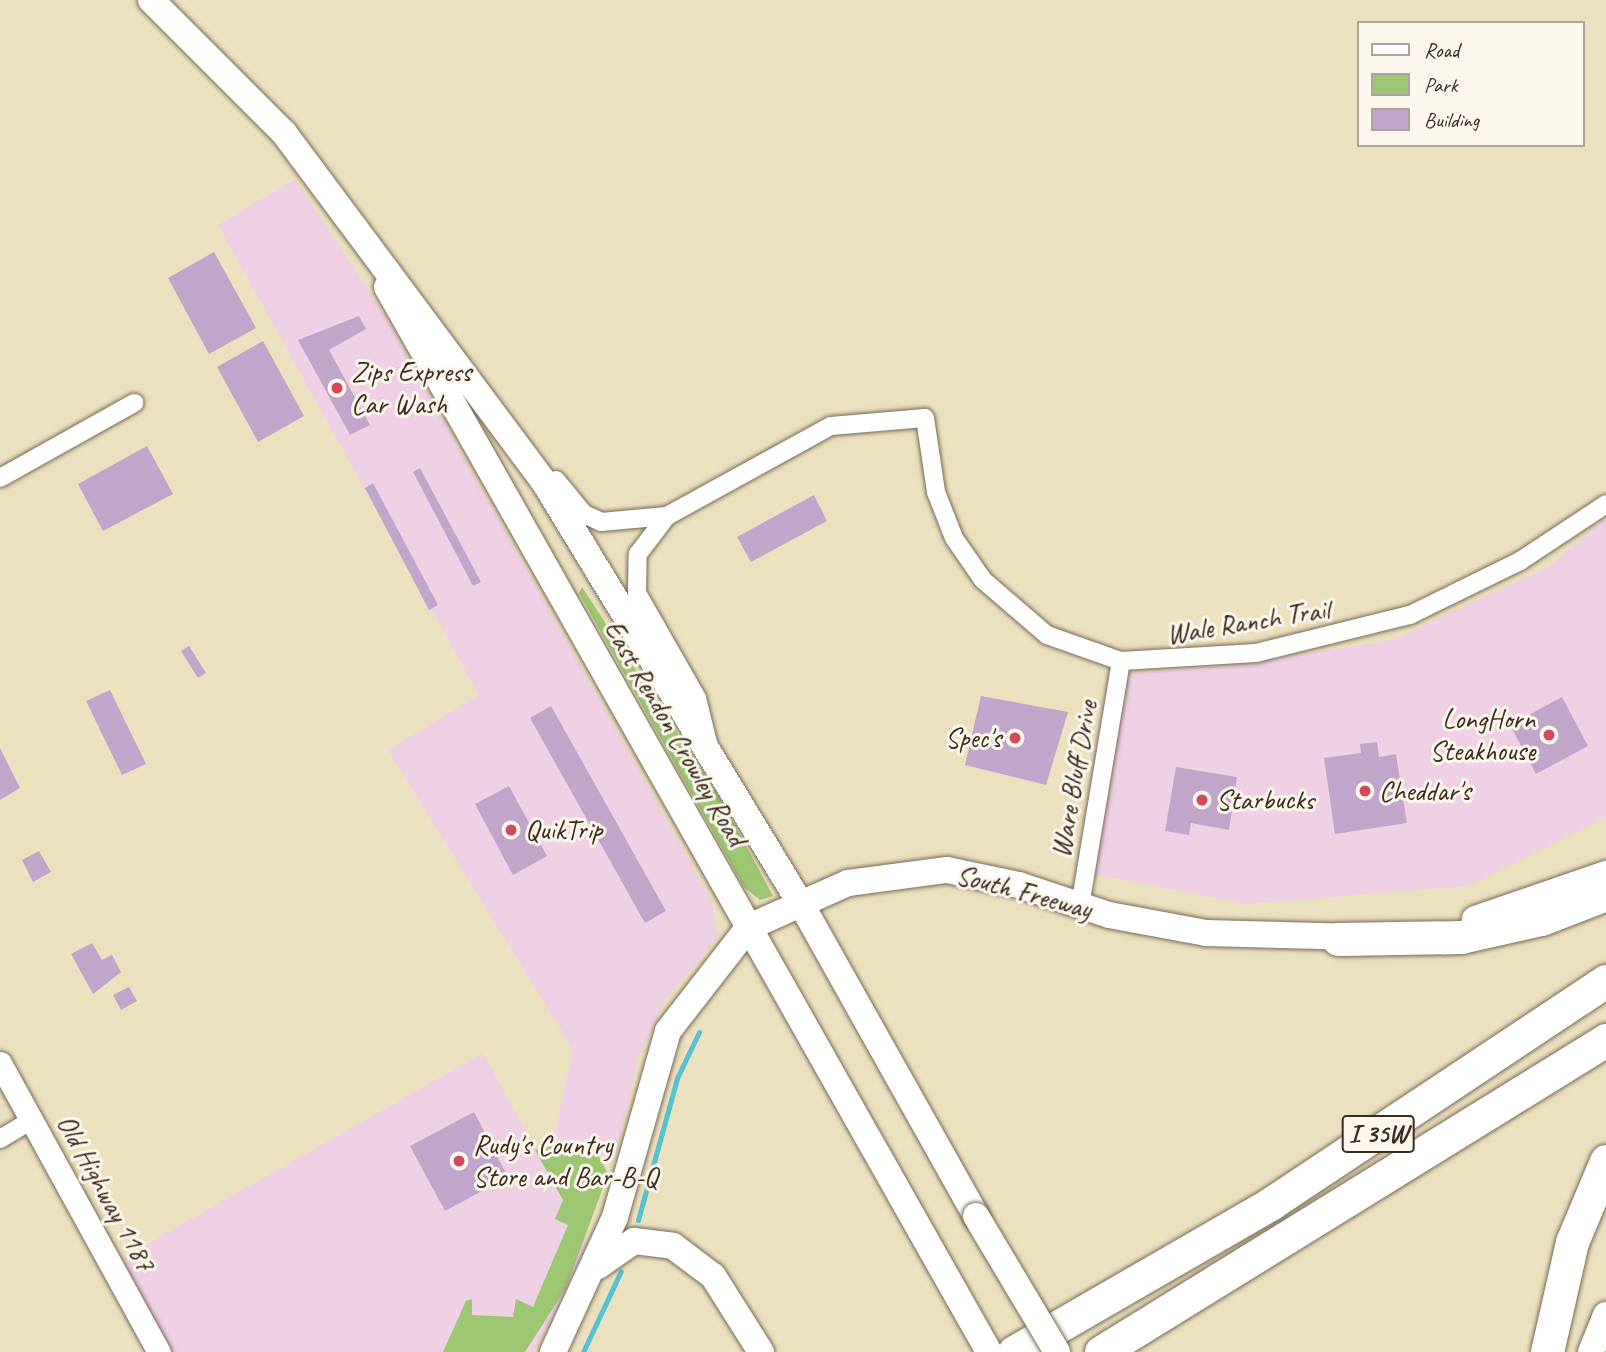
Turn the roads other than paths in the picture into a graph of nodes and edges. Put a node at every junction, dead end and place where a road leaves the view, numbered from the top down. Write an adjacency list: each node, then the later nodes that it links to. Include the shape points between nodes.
1 (151, 0): 2 (main road, East Rendon Crowley Road, via 284,133)
2 (348, 214): 4 (main road, East Rendon Crowley Road); 9 (main road, East Rendon Crowley Road)
3 (134, 403): 5 (street)
4 (498, 416): 7 (street, via 584,514 615,524); 8 (main road, East Rendon Crowley Road)
5 (0, 478)
6 (1606, 504): 10 (street, Wale Ranch Trail, via 1520,561 1410,615 1256,653)
7 (667, 516): 10 (street, Wale Ranch Trail, via 831,426 925,418 936,492 954,538 984,580 1047,635); 11 (street, via 638,554 637,593 697,698)
8 (593, 558): 9 (main road); 11 (main road, East Rendon Crowley Road)
9 (553, 580): 16 (main road, East Rendon Crowley Road)
10 (1121, 661): 15 (street, Ware Bluff Drive)
11 (709, 749): 14 (main road, East Rendon Crowley Road)
12 (1606, 874): 17 (main road, South Freeway, via 1479,918)
13 (1606, 894): 17 (highway, via 1541,919 1461,936)
14 (800, 902): 15 (main road, South Freeway, via 880,875 947,870); 16 (main road, South Freeway); 31 (main road, East Rendon Crowley Road, bridge)
15 (1080, 906): 17 (main road, South Freeway, via 1206,933)
16 (749, 927): 24 (main road, South Freeway, via 668,1031); 29 (main road, East Rendon Crowley Road)
17 (1338, 939)
18 (1606, 981): 30 (highway, I 35W, via 1270,1204)
19 (1606, 1040): 32 (highway, I 35W)
20 (0, 1063): 21 (street, Old Highway 1187)
21 (32, 1120): 22 (street); 26 (street, Old Highway 1187)
22 (0, 1139)
23 (1606, 1161): 33 (highway, via 1572,1242)
24 (593, 1274): 27 (main road, South Freeway); 28 (main road, via 620,1245 648,1240 673,1246 713,1276)
25 (1606, 1315): 34 (main road)
26 (159, 1352)
27 (553, 1352)
28 (761, 1352)
29 (989, 1352)
30 (1014, 1352)
31 (1057, 1352)
32 (1101, 1352)
33 (1547, 1352)
34 (1591, 1352)

